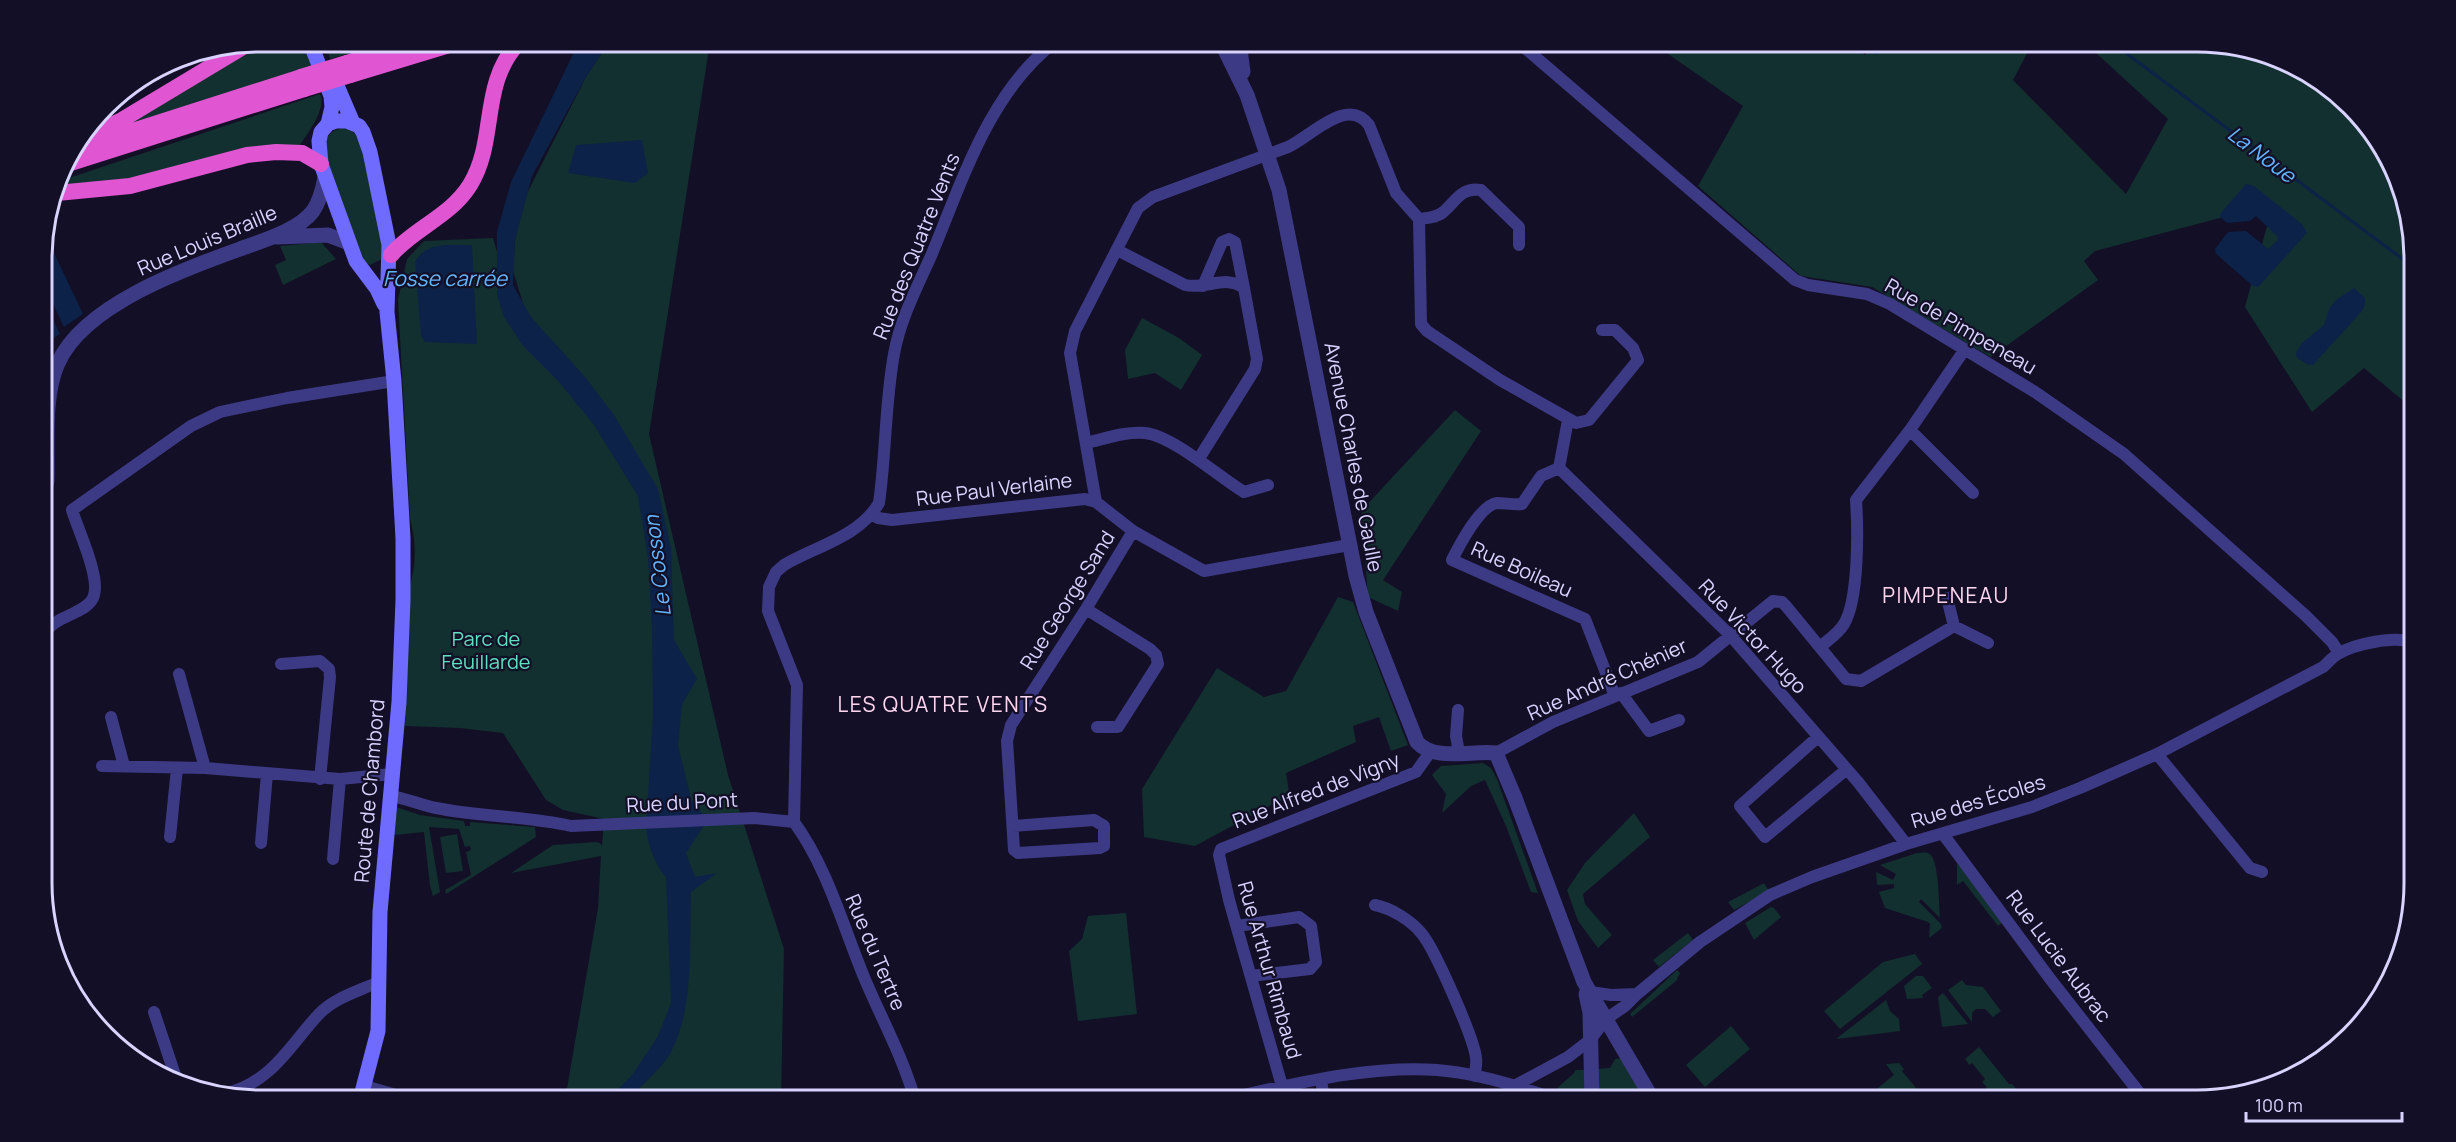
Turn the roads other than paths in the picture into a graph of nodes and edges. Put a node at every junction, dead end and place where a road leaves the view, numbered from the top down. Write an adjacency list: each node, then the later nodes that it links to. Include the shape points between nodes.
1 (314, 52): 15 (main road, via 332,96)
2 (324, 52): 14 (main road)
3 (391, 52): 11 (highway)
4 (418, 52): 11 (highway)
5 (511, 52): 27 (highway, via 496,77 483,150 470,185 443,214 408,237)
6 (1045, 52): 44 (street, Rue des Quatre Vents, via 1026,69 987,127 905,318 894,351 882,483)
7 (1226, 52): 13 (street, Avenue Charles de Gaulle)
8 (1241, 52): 13 (street, Avenue Charles de Gaulle)
9 (1530, 52): 33 (street, Rue de Pimpeneau, via 1795,280 1867,294)
10 (231, 54): 16 (highway)
11 (349, 69): 12 (highway, bridge)
12 (302, 83): 17 (highway); 19 (highway)
13 (1247, 95): 18 (street, Avenue Charles de Gaulle)
14 (353, 123): 15 (main road); 27 (main road, via 367,141)
15 (328, 124): 20 (main road, via 319,141)
16 (94, 135)
17 (86, 146)
18 (1269, 155): 22 (street, via 1305,139 1340,115 1362,116 1396,194); 26 (street, via 1145,202); 46 (street, Avenue Charles de Gaulle)
19 (79, 160)
20 (323, 170): 21 (highway, via 302,153 276,152 247,155 130,186); 23 (street, Rue Louis Braille, via 322,190 313,211); 24 (main road)
21 (64, 192)
22 (1419, 219): 25 (street, via 1441,214 1462,192 1480,190 1519,227); 36 (street, via 1421,324 1500,380)
23 (271, 238): 24 (street, via 328,235); 34 (street, Rue Louis Braille, via 186,268 112,307 77,337 58,361)
24 (349, 243): 28 (main road)
25 (1519, 244)
26 (1116, 250): 29 (street, via 1185,285); 38 (street, via 1071,342)
27 (390, 260): 28 (main road, via 379,272); 31 (main road)
28 (364, 272): 31 (main road)
29 (1203, 286): 30 (street, via 1229,281); 30 (street, via 1222,242 1229,239 1235,242)
30 (1244, 288): 39 (street, via 1257,359 1255,369)
31 (387, 312): 35 (main road, Route de Chambord)
32 (1602, 330): 36 (street, via 1615,330 1633,348 1638,360 1589,420)
33 (1965, 350): 37 (street); 55 (street, Rue de Pimpeneau, via 2124,453 2306,616)
34 (53, 375)
35 (394, 381): 49 (street, via 220,412 191,426 72,510 96,587 91,602); 74 (main road, Route de Chambord, via 403,600)
36 (1568, 420): 40 (street)
37 (1910, 430): 42 (street); 54 (street, via 1856,500 1858,525 1849,613 1843,626)
38 (1086, 443): 39 (street, via 1147,433); 43 (street)
39 (1198, 460): 41 (street, via 1244,492)
40 (1559, 468): 51 (street, Rue Victor Hugo); 58 (street, Rue Boileau, via 1541,476 1522,504 1497,503 1483,511 1452,560 1585,619)
41 (1268, 485)
42 (1973, 493)
43 (1096, 502): 44 (street, Rue Paul Verlaine, via 1076,498 892,520); 45 (street, Rue Paul Verlaine)
44 (873, 514): 78 (street, via 857,528 784,565 769,587 768,611 797,685)
45 (1133, 531): 46 (street, Rue Paul Verlaine, via 1204,571); 48 (street, Rue George Sand)
46 (1350, 545): 64 (street, Avenue Charles de Gaulle, via 1366,612 1417,742)
47 (1947, 598): 50 (street)
48 (1086, 609): 62 (street, via 1149,649 1158,659 1118,727); 79 (street, Rue George Sand, via 1011,725 1007,741)
49 (52, 624)
50 (1954, 626): 53 (street); 54 (street, Rue André Chénier, via 1862,681 1846,679)
51 (1730, 635): 54 (street, Rue André Chénier, via 1773,601 1782,602); 58 (street, Rue André Chénier, via 1698,662); 63 (street, Rue Victor Hugo)
52 (2404, 639): 55 (street, Rue des Écoles, via 2381,640)
53 (1988, 643)
54 (1820, 647)
55 (2339, 653): 67 (street, Rue des Écoles, via 2322,667)
56 (281, 664): 75 (street, via 320,661 329,669)
57 (179, 674): 71 (street)
58 (1618, 694): 61 (street, via 1649,731); 66 (street, Rue André Chénier, via 1553,722)
59 (1458, 710): 65 (street)
60 (111, 717): 69 (street)
61 (1679, 720)
62 (1097, 727)
63 (1818, 736): 72 (street, Rue Victor Hugo); 72 (street, via 1740,806 1765,837)
64 (1431, 751): 65 (street); 85 (street, Rue Alfred de Vigny, via 1416,772 1221,849)
65 (1459, 752): 66 (street)
66 (1496, 753): 91 (street)
67 (2157, 754): 80 (street, Rue des Écoles, via 2032,807); 86 (street, via 2250,868)
68 (102, 766): 69 (street)
69 (124, 766): 70 (street)
70 (177, 768): 71 (street); 81 (street)
71 (205, 768): 73 (street)
72 (1846, 769): 83 (street, Rue Victor Hugo)
73 (267, 774): 75 (street); 82 (street)
74 (392, 774): 76 (street); 77 (main road, Route de Chambord)
75 (320, 779): 76 (street)
76 (340, 779): 84 (street)
77 (390, 796): 78 (street, Rue du Pont, via 435,808 572,826 767,818); 90 (main road, Route de Chambord, via 382,877)
78 (794, 822): 111 (street, Rue du Tertre, via 826,883)
79 (1013, 826): 79 (street, Rue George Sand, via 1014,850 1018,854 1100,848 1106,841 1104,826 1094,820)
80 (1943, 834): 83 (street, Rue des Écoles); 109 (street, Rue Lucie Aubrac)
81 (170, 837)
82 (261, 843)
83 (1906, 844): 92 (street, Rue des Écoles, via 1770,895 1718,929)
84 (333, 859)
85 (1221, 864): 88 (street, Rue Arthur Rimbaud)
86 (2262, 872)
87 (1375, 905): 99 (street, via 1412,924 1427,941 1470,1036 1476,1058)
88 (1237, 926): 89 (street, Rue Arthur Rimbaud); 89 (street, via 1299,917 1311,926 1314,966)
89 (1251, 976): 102 (street, Rue Arthur Rimbaud)
90 (380, 981): 103 (street, via 333,1002 277,1065); 110 (main road, Route de Chambord, via 378,1030)
91 (1587, 987): 92 (street, via 1611,995); 95 (street); 97 (street)
92 (1636, 994): 93 (street, Rue des Écoles)
93 (1624, 1006): 95 (street, Rue des Écoles); 96 (street)
94 (154, 1012): 98 (street)
95 (1606, 1019): 96 (street); 97 (street, Rue des Écoles)
96 (1617, 1038): 97 (street); 108 (street)
97 (1590, 1040): 101 (street, Rue des Écoles, via 1550,1068); 107 (street)
98 (173, 1070)
99 (1475, 1076): 100 (street, via 1404,1070); 101 (street)
100 (1321, 1079): 102 (street); 105 (street)
101 (1516, 1085): 106 (street)
102 (1282, 1086): 104 (street)
103 (247, 1089)
104 (1267, 1089)
105 (1322, 1089)
106 (1528, 1089)
107 (1592, 1089)
108 (1645, 1089)
109 (2136, 1089)
110 (363, 1090)
111 (912, 1090)

